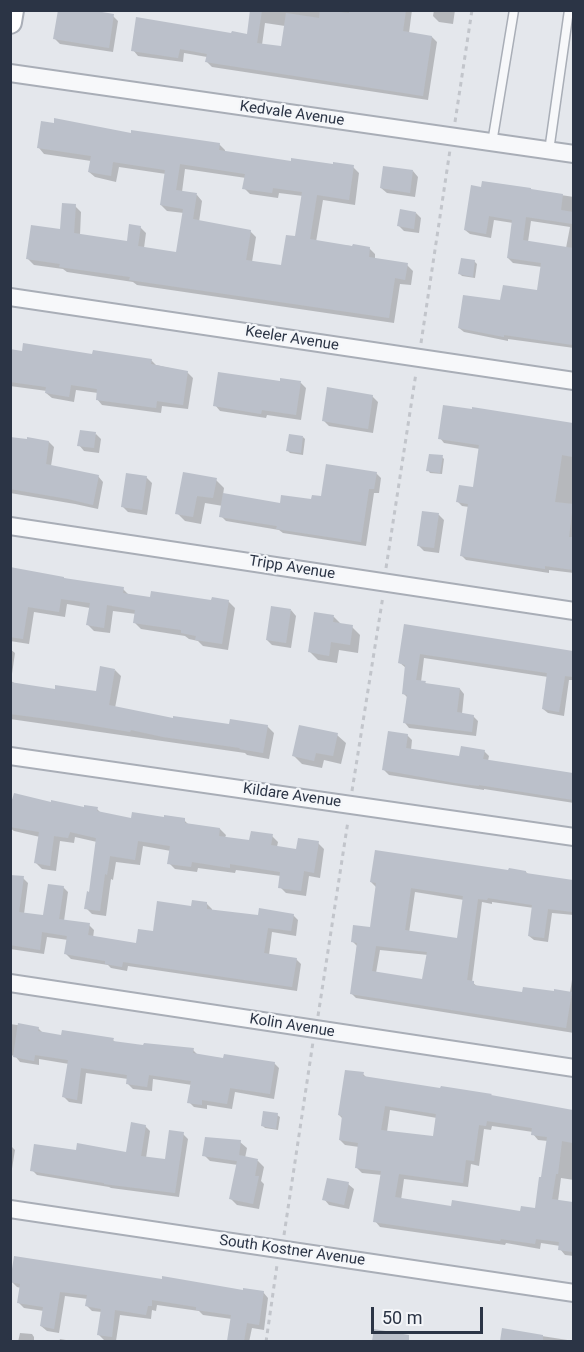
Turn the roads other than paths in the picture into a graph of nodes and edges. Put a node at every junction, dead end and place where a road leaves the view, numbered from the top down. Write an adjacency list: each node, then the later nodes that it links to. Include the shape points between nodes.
1 (12, 10): 4 (main road)
2 (514, 10): 6 (lane)
3 (569, 10): 7 (lane)
4 (10, 22)
5 (10, 73): 6 (street, Kedvale Avenue)
6 (492, 142): 7 (street, Kedvale Avenue)
7 (549, 151): 8 (street, Kedvale Avenue)
8 (573, 154)
9 (10, 297): 10 (street, Keeler Avenue)
10 (573, 381)
11 (10, 526): 12 (street, Tripp Avenue)
12 (573, 611)
13 (10, 756): 14 (street, Kildare Avenue)
14 (573, 837)
15 (10, 983): 16 (street, Kolin Avenue)
16 (573, 1068)
17 (10, 1209): 18 (street, South Kostner Avenue)
18 (573, 1293)

